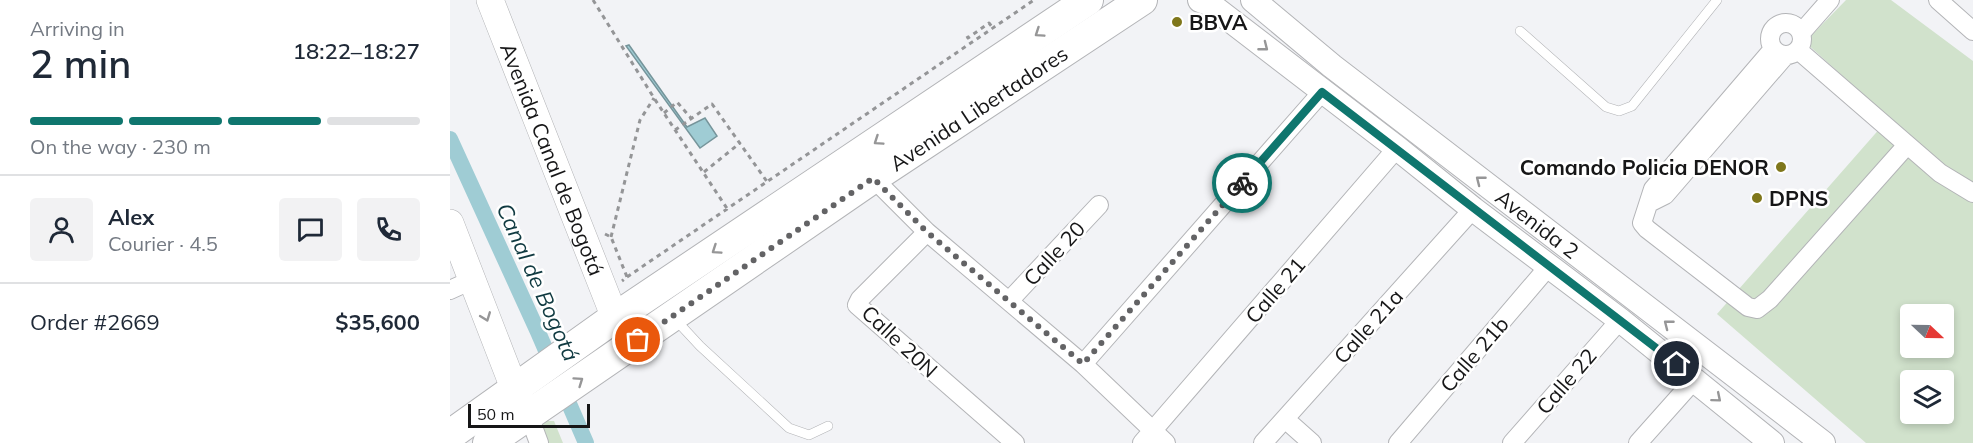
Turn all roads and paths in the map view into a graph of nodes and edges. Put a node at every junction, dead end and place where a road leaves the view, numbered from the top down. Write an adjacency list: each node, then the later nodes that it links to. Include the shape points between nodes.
1 (490, 0): 40 (main road, Avenida Canal de Bogotá)
2 (593, 0): 18 (path)
3 (1034, 0): 12 (path)
4 (1088, 0): 40 (main road, Avenida Libertadores, one-way to 40)
5 (1142, 0): 26 (main road, Avenida Libertadores)
6 (1200, 0): 17 (street, Avenida 2, one-way to 17)
7 (1252, 0): 58 (street, Avenida 2, one-way to 7, via 1332,66)
8 (1717, 0): 13 (lane, via 1632,106 1618,111 1606,107)
9 (1815, 0): 16 (street)
10 (1830, 0): 16 (street)
11 (1938, 0): 14 (street)
12 (993, 28): 15 (path); 15 (path, via 989,23 968,37)
13 (1520, 31)
14 (1973, 31)
15 (972, 43): 27 (path)
16 (1790, 43): 23 (street); 23 (street, via 1665,195 1649,203 1642,223 1647,230 1748,307 1757,309)
17 (1322, 92): 24 (street, Avenida 2); 42 (street)
18 (654, 98): 19 (path); 34 (path, via 640,120)
19 (664, 113): 20 (path, via 677,102); 21 (path)
20 (691, 118): 21 (path); 22 (path, via 712,104)
21 (675, 130): 25 (path)
22 (740, 143): 25 (path); 27 (path)
23 (1907, 145): 28 (street, via 1940,173)
24 (1397, 148): 30 (street, Avenida 2); 49 (street, Calle 21)
25 (703, 172): 31 (path)
26 (873, 178): 33 (street); 39 (main road, Avenida Libertadores)
27 (768, 183): 31 (path)
28 (1973, 193)
29 (1099, 205): 38 (street, Calle 20)
30 (1473, 209): 35 (street, Avenida 2); 45 (street, Calle 21a)
31 (728, 210): 36 (path)
32 (450, 223): 37 (main road)
33 (927, 232): 38 (street); 52 (street, Calle 20N, via 857,305)
34 (611, 237)
35 (1549, 266): 41 (street, Avenida 2); 55 (street, Calle 21b)
36 (627, 277)
37 (461, 285): 44 (main road, one-way to 44)
38 (1009, 301): 42 (street)
39 (673, 317): 46 (main road, Avenida Libertadores, one-way to 39, via 621,352); 47 (lane, via 789,428 809,435)
40 (611, 320): 44 (main road, Avenida Libertadores)
41 (1620, 320): 43 (street, Avenida 2); 56 (street, Calle 22)
42 (1083, 364): 49 (street)
43 (1695, 379): 50 (street, Avenida 2, one-way to 50); 57 (street)
44 (521, 384): 46 (main road); 48 (main road, Avenida Libertadores)
45 (1285, 419): 53 (street, Calle 21a); 54 (street)
46 (535, 423): 51 (main road, Avenida Libertadores)
47 (828, 426)
48 (450, 435)
49 (1154, 439)
50 (1765, 441)
51 (488, 443)
52 (1015, 443)
53 (1263, 443)
54 (1312, 443)
55 (1398, 443)
56 (1512, 443)
57 (1638, 443)
58 (1823, 443)

